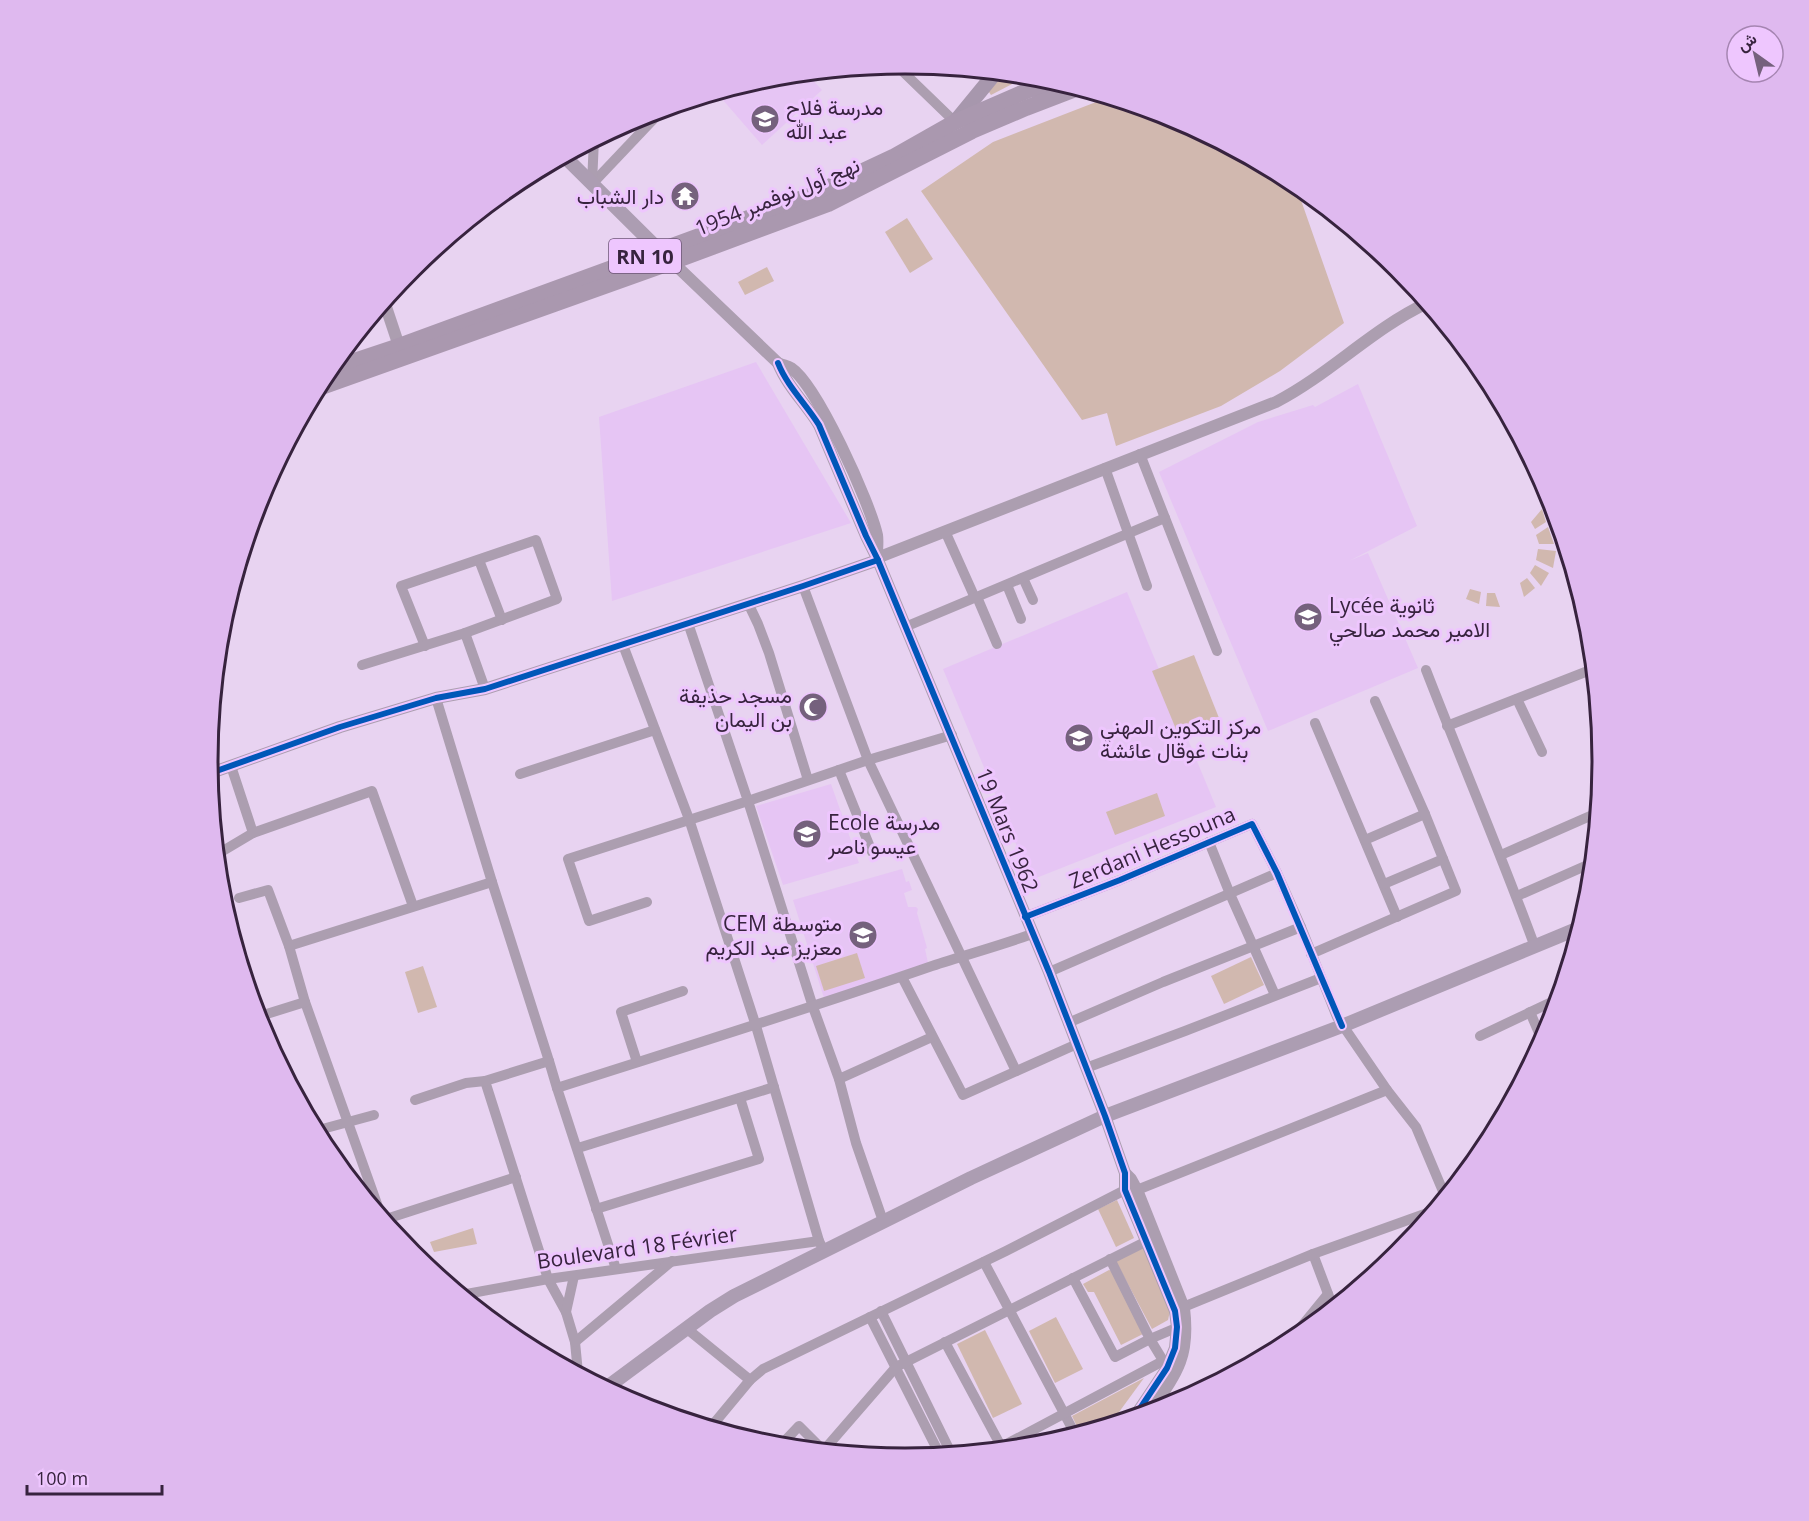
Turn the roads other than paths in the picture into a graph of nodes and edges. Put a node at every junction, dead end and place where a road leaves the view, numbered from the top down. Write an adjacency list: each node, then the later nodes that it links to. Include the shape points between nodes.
1 (906, 74): 7 (street)
2 (991, 79): 7 (main road)
3 (1038, 87): 4 (highway, نهج أول نوفمبر 1954 / RN 10)
4 (1035, 88): 6 (highway); 7 (highway, نهج أول نوفمبر 1954 / RN 10)
5 (1065, 93): 6 (highway, نهج أول نوفمبر 1954 / RN 10)
6 (1052, 98): 9 (highway, نهج أول نوفمبر 1954 / RN 10)
7 (956, 122): 9 (main road); 13 (highway, نهج أول نوفمبر 1954 / RN 10, via 814,194)
8 (650, 123): 12 (street)
9 (945, 144): 13 (highway, نهج أول نوفمبر 1954 / RN 10, via 828,204)
10 (594, 148): 12 (street)
11 (569, 161): 12 (main road)
12 (592, 184): 13 (main road)
13 (666, 257): 16 (highway, نهج أول نوفمبر 1954 / RN 10); 25 (street, 19 Mars 1962, via 778,363 819,425)
14 (1420, 307): 20 (street, via 1377,332 1282,399)
15 (387, 309): 17 (street)
16 (499, 316): 17 (highway, نهج أول نوفمبر 1954 / RN 10); 19 (highway, نهج أول نوفمبر 1954 / RN 10)
17 (399, 346): 18 (highway, نهج أول نوفمبر 1954 / RN 10)
18 (343, 365)
19 (331, 382)
20 (1140, 454): 21 (street); 22 (street)
21 (1105, 468): 23 (street); 24 (street)
22 (1165, 518): 24 (street); 42 (street)
23 (945, 531): 25 (street); 31 (street)
24 (1128, 533): 27 (street); 30 (street)
25 (878, 559): 29 (street); 37 (street, 19 Mars 1962)
26 (479, 560): 35 (street); 35 (street, via 536,540 556,599); 41 (street, via 401,586)
27 (1023, 578): 28 (street); 32 (street)
28 (1007, 585): 31 (street); 34 (street)
29 (803, 586): 33 (street); 55 (street)
30 (1147, 586)
31 (976, 598): 37 (street); 39 (street)
32 (1033, 600)
33 (748, 603): 36 (street); 60 (street, via 769,653)
34 (1021, 619)
35 (502, 620): 38 (street)
36 (688, 623): 40 (street); 61 (street)
37 (905, 627): 53 (street, 19 Mars 1962)
38 (465, 633): 41 (street); 46 (street)
39 (997, 644)
40 (623, 645): 46 (street); 52 (street)
41 (425, 646): 43 (street)
42 (1217, 651)
43 (362, 665)
44 (1426, 670): 51 (street)
45 (1586, 672): 48 (street)
46 (485, 689): 47 (street)
47 (436, 698): 56 (street); 74 (street)
48 (1517, 699): 51 (street); 54 (street)
49 (1375, 701): 62 (street)
50 (1315, 723): 66 (street)
51 (1448, 726): 70 (street)
52 (656, 730): 59 (street); 64 (street)
53 (952, 735): 55 (street); 81 (street, 19 Mars 1962)
54 (1542, 752)
55 (868, 760): 58 (street); 90 (street)
56 (231, 766): 57 (street); 65 (street)
57 (218, 770)
58 (839, 770): 60 (street); 69 (street)
59 (520, 774)
60 (808, 780): 61 (street)
61 (748, 801): 64 (street); 98 (street)
62 (1425, 814): 66 (street); 71 (street)
63 (1589, 817): 70 (street)
64 (689, 819): 79 (street, via 568,859 589,921); 102 (street)
65 (253, 833): 68 (street); 80 (street, via 372,791)
66 (1365, 840): 75 (street)
67 (1209, 842): 73 (street, Zerdani Hessouna, via 1252,824); 76 (street); 81 (street, Zerdani Hessouna)
68 (223, 851)
69 (872, 852)
70 (1501, 855): 77 (street)
71 (1443, 859): 75 (street); 82 (street, via 1456,891)
72 (1583, 867): 77 (street)
73 (1277, 873): 76 (street); 83 (street, Zerdani Hessouna)
74 (492, 882): 80 (street); 108 (street)
75 (1383, 884): 82 (street)
76 (1230, 894): 87 (street); 91 (street)
77 (1516, 896): 88 (street)
78 (239, 898): 86 (street, via 268,890)
79 (647, 902)
80 (412, 906): 86 (street)
81 (1025, 916): 85 (street, 19 Mars 1962)
82 (1397, 917): 89 (street)
83 (1301, 927): 87 (street); 89 (street, Zerdani Hessouna)
84 (1569, 932): 88 (main road)
85 (1032, 934): 90 (street); 91 (street, 19 Mars 1962)
86 (289, 946): 96 (street)
87 (1253, 946): 95 (street); 101 (street)
88 (1535, 947): 103 (main road)
89 (1311, 954): 93 (street, Zerdani Hessouna)
90 (962, 956): 92 (street); 111 (street)
91 (1049, 972): 101 (street, 19 Mars 1962)
92 (902, 977): 98 (street); 106 (street)
93 (1321, 978): 95 (street); 103 (street, Zerdani Hessouna)
94 (683, 991): 109 (street, via 621,1012)
95 (1275, 995): 110 (street)
96 (305, 1002): 100 (street); 121 (street)
97 (1546, 1005): 99 (street)
98 (813, 1007): 102 (street); 112 (street)
99 (1530, 1012): 104 (street); 105 (street)
100 (267, 1014)
101 (1068, 1023): 107 (street, 19 Mars 1962)
102 (756, 1026): 109 (street); 114 (street)
103 (1342, 1026): 116 (street, Zerdani Hessouna); 120 (main road)
104 (1537, 1028)
105 (1480, 1036)
106 (932, 1037): 111 (street, via 963,1095); 112 (street)
107 (1077, 1044): 110 (street, 19 Mars 1962); 111 (street)
108 (549, 1061): 113 (street); 115 (street)
109 (637, 1062): 115 (street)
110 (1086, 1068): 120 (street, 19 Mars 1962)
111 (1016, 1071)
112 (839, 1079): 131 (street)
113 (485, 1081): 118 (street, via 466,1083); 124 (street)
114 (774, 1087): 117 (street); 133 (street)
115 (557, 1088): 123 (street)
116 (1387, 1090): 125 (street, Zerdani Hessouna, via 1416,1127); 126 (street)
117 (740, 1098): 123 (street); 128 (street, via 759,1159)
118 (415, 1100)
119 (374, 1114): 121 (street)
120 (1105, 1116): 126 (street, 19 Mars 1962); 131 (main road)
121 (348, 1121): 122 (street); 127 (street)
122 (325, 1128)
123 (578, 1148): 128 (street)
124 (516, 1177): 129 (street); 141 (street)
125 (1442, 1189)
126 (1131, 1190): 132 (street); 137 (street)
127 (374, 1197)
128 (596, 1209): 138 (street)
129 (391, 1216)
130 (1418, 1216): 134 (street)
131 (883, 1221): 133 (main road)
132 (1152, 1239): 135 (street); 146 (street)
133 (821, 1246): 136 (street, Boulevard 18 Février); 152 (main road)
134 (1313, 1254): 143 (street); 146 (street)
135 (1110, 1259): 140 (street); 153 (street)
136 (672, 1261): 138 (street, Boulevard 18 Février); 154 (street)
137 (984, 1262): 145 (street); 147 (street)
138 (615, 1269): 139 (street, Boulevard 18 Février)
139 (574, 1276): 141 (street, Boulevard 18 Février); 148 (street)
140 (1073, 1278): 145 (street); 153 (street, via 1115,1358)
141 (548, 1279): 142 (street, Boulevard 18 Février); 148 (street)
142 (471, 1293)
143 (1328, 1294): 144 (street); 149 (street)
144 (1330, 1300)
145 (1010, 1310): 155 (street); 163 (street)
146 (1179, 1310): 151 (street)
147 (881, 1311): 150 (street); 157 (street)
148 (566, 1312): 154 (street)
149 (1311, 1314)
150 (870, 1317): 157 (street); 159 (street, via 771,1364)
151 (1181, 1325): 153 (street); 158 (street, via 1186,1346 1180,1367)
152 (686, 1328): 159 (street); 160 (main road)
153 (1150, 1339): 158 (street)
154 (575, 1342): 156 (street)
155 (945, 1342): 157 (street); 168 (street)
156 (577, 1364)
157 (901, 1364): 170 (street); 171 (street); 172 (street)
158 (1168, 1369): 161 (street); 162 (street); 163 (street)
159 (750, 1380): 164 (street)
160 (613, 1382)
161 (1155, 1400)
162 (1143, 1404)
163 (1063, 1413): 165 (street); 167 (street)
164 (716, 1421)
165 (1071, 1427)
166 (788, 1437): 169 (street, via 799,1426)
167 (1020, 1437)
168 (998, 1441)
169 (816, 1442)
170 (830, 1443)
171 (947, 1446)
172 (936, 1447)

